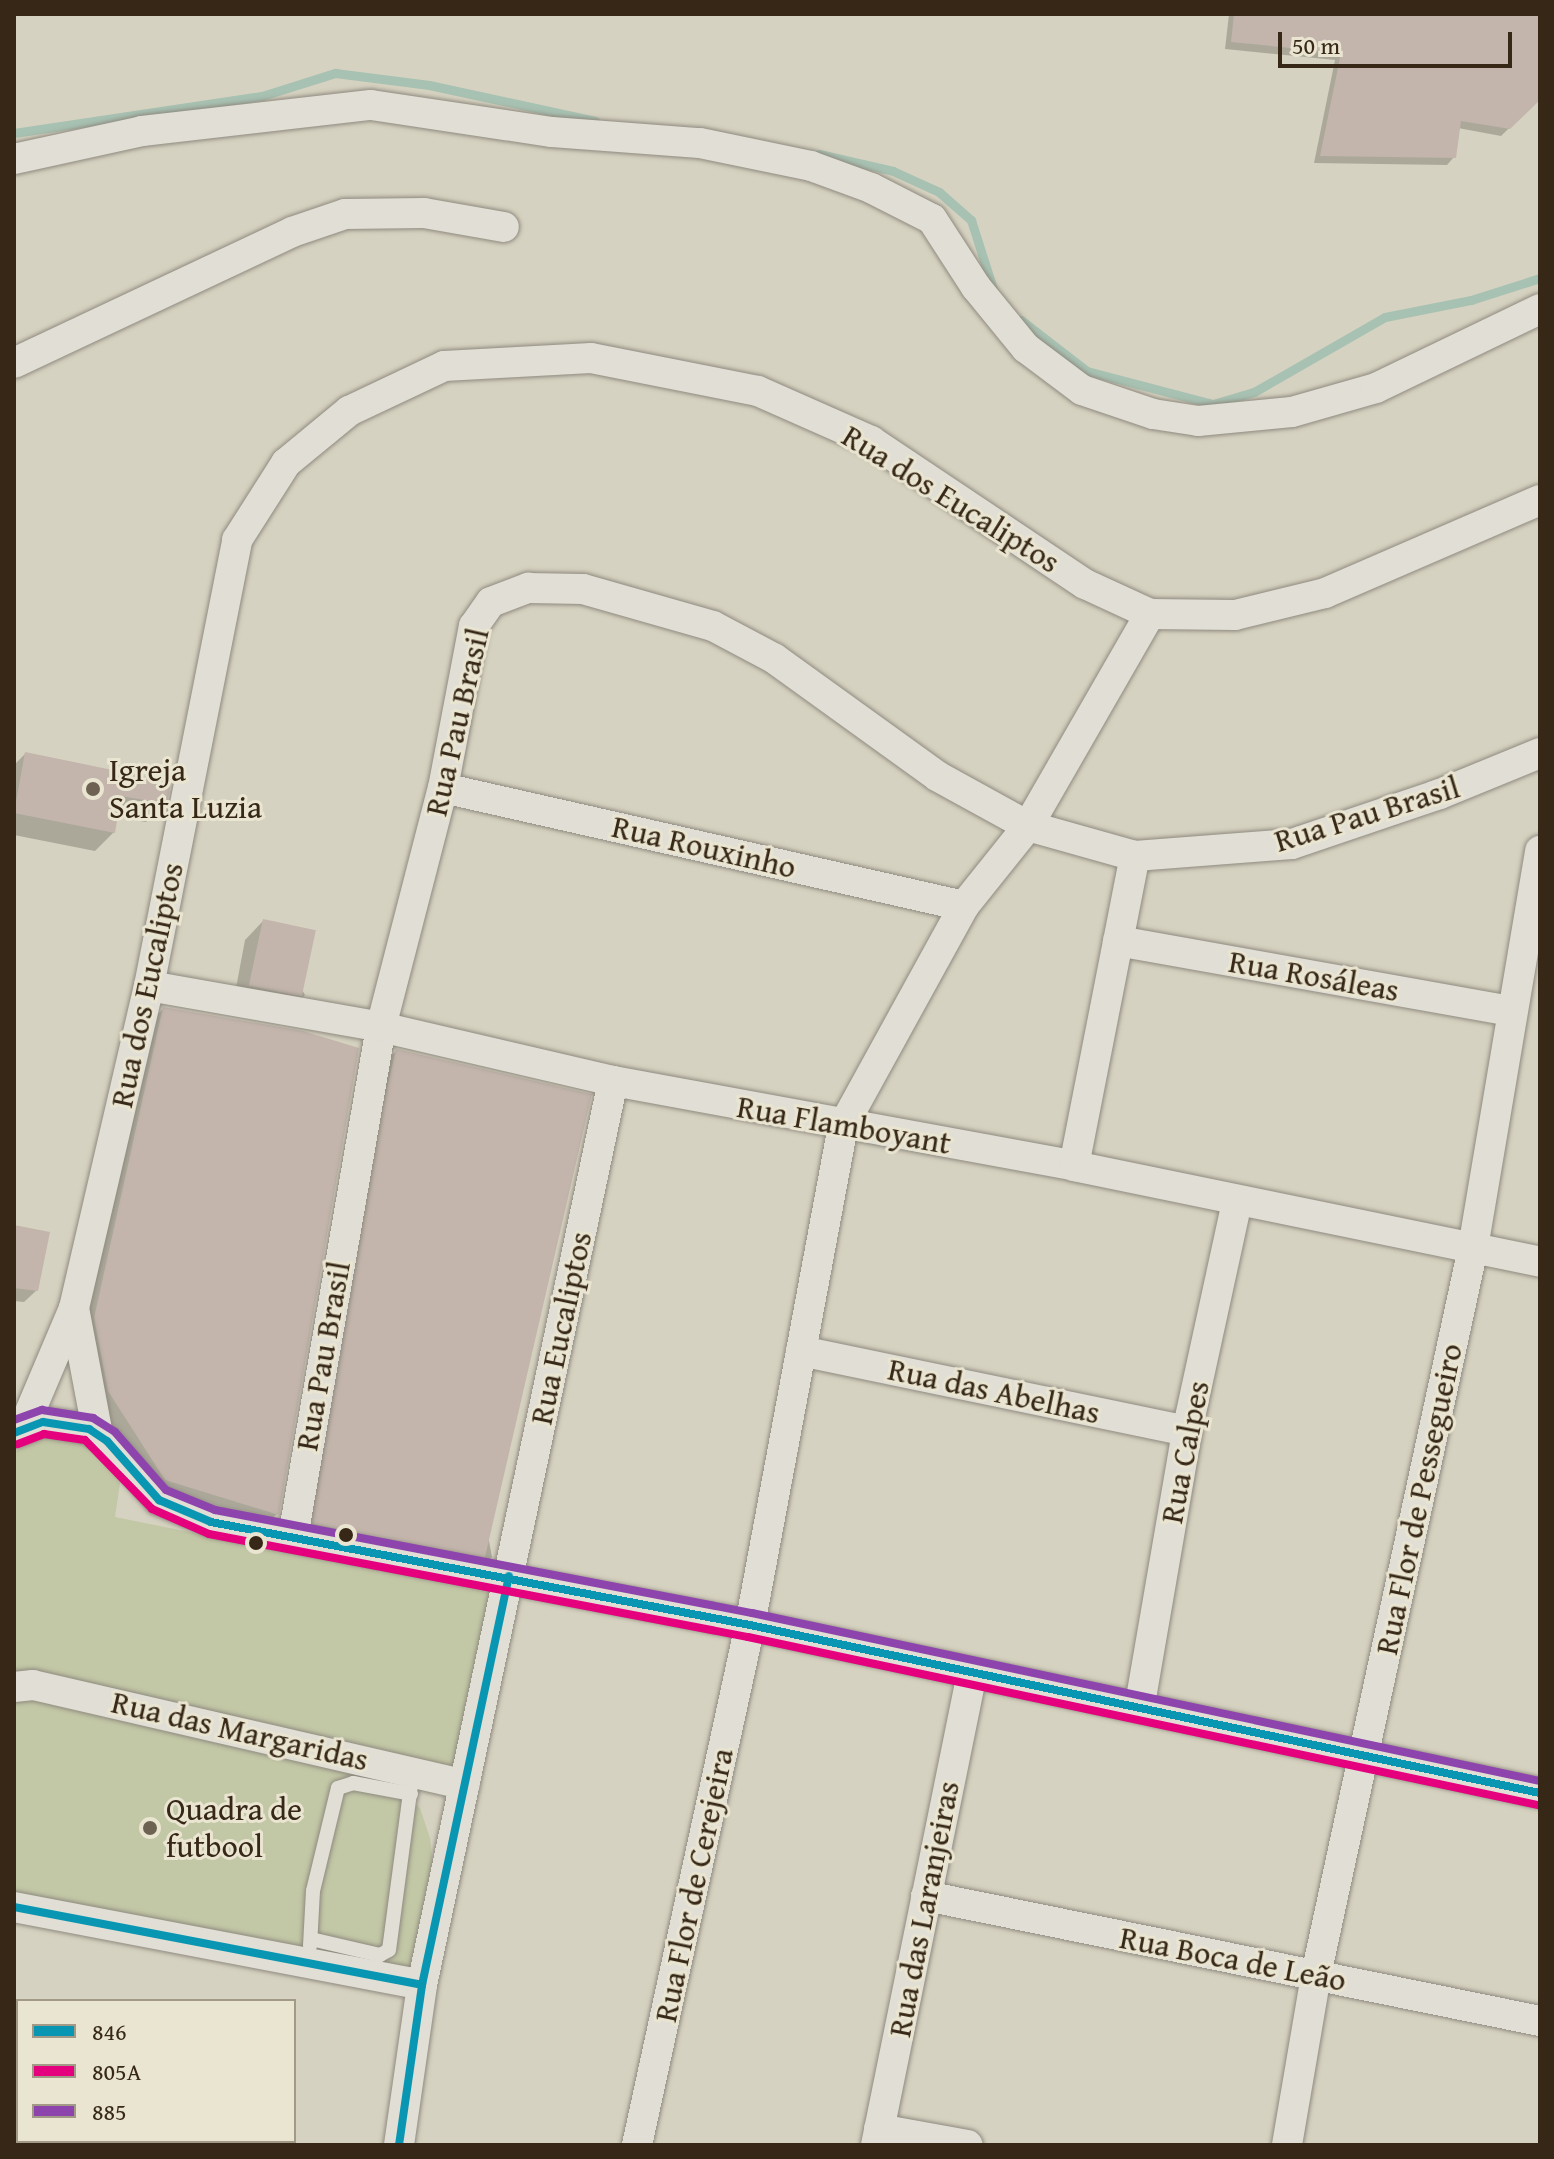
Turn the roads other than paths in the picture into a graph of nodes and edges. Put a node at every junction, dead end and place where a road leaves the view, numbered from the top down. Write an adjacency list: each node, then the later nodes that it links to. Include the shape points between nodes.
1 (14, 159): 3 (street, via 142,131 371,105 552,132 700,143 811,166 932,219 976,287 1026,348 1082,390 1153,414 1198,421 1292,412 1376,388)
2 (504, 227): 4 (street, via 424,213 345,214 292,232)
3 (1540, 309)
4 (14, 363)
5 (1540, 500): 6 (street, Rua dos Eucaliptos, via 1325,593 1235,615)
6 (1150, 614): 9 (street, Rua Flor de Cerejeira); 14 (street, Rua dos Eucaliptos, via 1085,584 871,441 758,391 591,358 444,366 349,411 286,463 237,540)
7 (1540, 753): 11 (street, Rua Pau Brasil, via 1440,794 1292,844)
8 (443, 788): 9 (street, Rua Pau Brasil, via 474,626 491,602 528,588 583,589 713,626 775,659 937,776); 12 (street, Rua Rouxinho); 16 (street, Rua Pau Brasil)
9 (1028, 826): 11 (street, Rua Pau Brasil); 12 (street, Rua Flor de Cerejeira)
10 (1540, 851): 15 (street, Rua Flor de Pessegueiro)
11 (1135, 856): 13 (street)
12 (964, 906): 18 (street, Rua Flor de Cerejeira)
13 (1118, 941): 15 (street, Rua Rosáleas); 19 (street)
14 (149, 986): 16 (street, Rua Flamboyant); 23 (street, Rua dos Eucaliptos)
15 (1510, 1011): 21 (street, Rua Flor de Pessegueiro)
16 (381, 1027): 17 (street, Rua Flamboyant); 28 (street, Rua Pau Brasil)
17 (613, 1081): 18 (street, Rua Flamboyant); 29 (street, Rua Eucaliptos)
18 (843, 1126): 19 (street, Rua Flamboyant); 24 (street, Rua Flor de Cerejeira)
19 (1074, 1166): 20 (street, Rua Flamboyant)
20 (1237, 1201): 21 (street, Rua Flamboyant); 26 (street, Rua Calpes)
21 (1473, 1248): 22 (street, Rua Flamboyant); 34 (street, Rua Flor de Pessegueiro)
22 (1540, 1262)
23 (74, 1308): 25 (street, Rua dos Eucaliptos); 27 (street, Rua dos Eucaliptos)
24 (801, 1351): 26 (street, Rua das Abelhas); 30 (street, Rua Flor de Cerejeira)
25 (19, 1430): 27 (street, via 62,1424)
26 (1187, 1431): 33 (street, Rua Calpes)
27 (98, 1435): 28 (street, via 159,1500 211,1522)
28 (293, 1537): 29 (street)
29 (509, 1576): 30 (street); 36 (street, Rua Eucaliptos)
30 (750, 1625): 31 (street); 46 (street, Rua Flor de Cerejeira)
31 (972, 1673): 33 (street); 38 (street, Rua das Laranjeiras)
32 (14, 1687): 35 (street, Rua das Margaridas, via 33,1685)
33 (1140, 1704): 34 (street)
34 (1363, 1756): 37 (street); 41 (street, Rua Flor de Pessegueiro)
35 (412, 1783): 36 (street, Rua das Margaridas); 40 (lane, via 338,1788 313,1891); 40 (lane, via 389,1950)
36 (465, 1785): 42 (street, Rua Eucaliptos)
37 (1540, 1793)
38 (926, 1896): 41 (street, Rua Boca de Leão); 44 (street, Rua das Laranjeiras)
39 (14, 1907): 40 (street)
40 (310, 1951): 42 (street)
41 (1316, 1975): 43 (street, Rua Boca de Leão); 48 (street, Rua Flor de Pessegueiro)
42 (422, 1985): 45 (street, Rua Eucaliptos)
43 (1540, 2021)
44 (877, 2137): 47 (street)
45 (399, 2145)
46 (637, 2145)
47 (968, 2145)
48 (1287, 2145)

